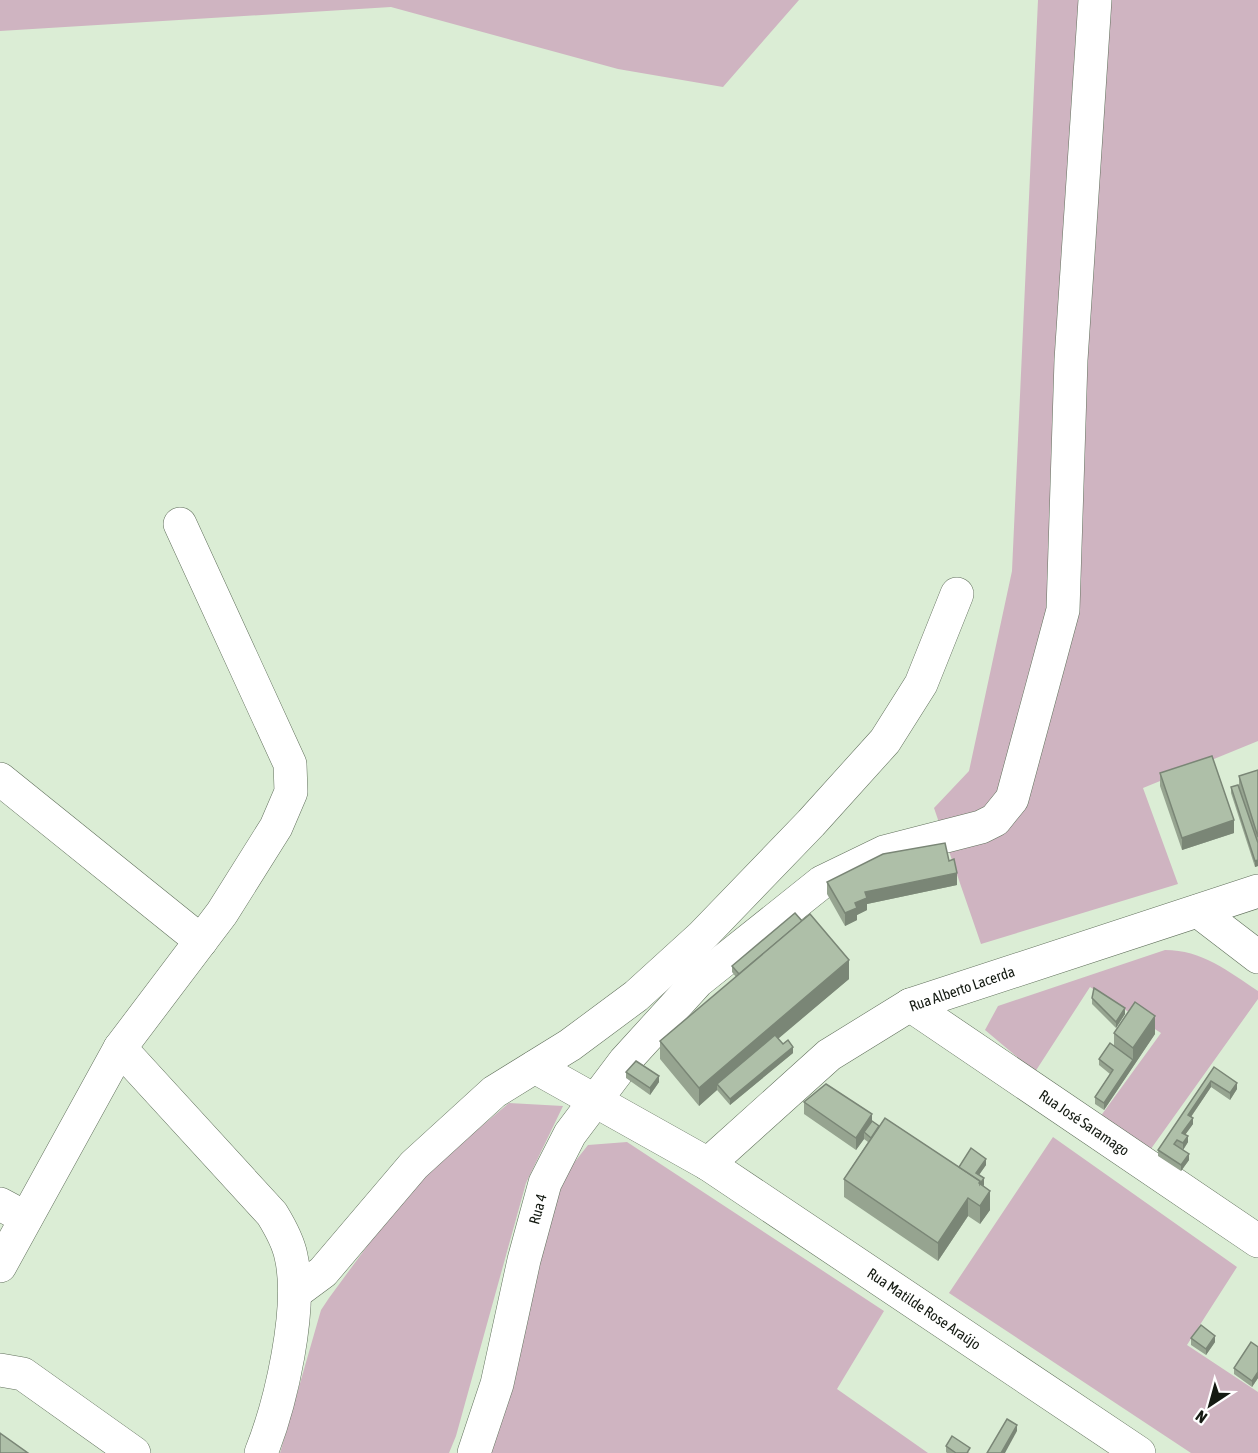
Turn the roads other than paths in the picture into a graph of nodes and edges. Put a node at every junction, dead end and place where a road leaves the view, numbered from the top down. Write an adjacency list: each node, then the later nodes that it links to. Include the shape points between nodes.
1 (1095, 0): 12 (street, Rua 4, via 1071,360 1063,610 1012,799 995,820 981,827 884,852 822,882 698,981 625,1061)
2 (180, 524): 7 (street, via 290,764 291,792 276,827)
3 (957, 594): 11 (street, via 921,684 885,741 702,936 636,996)
4 (0, 779): 7 (street)
5 (1258, 891): 6 (street, Rua Alberto Lacerda)
6 (1198, 911): 8 (street); 9 (street, Rua Alberto Lacerda)
7 (201, 941): 10 (street)
8 (1258, 957)
9 (910, 1005): 13 (street, Rua Alberto Lacerda, via 829,1055); 15 (street, Rua José Saramago)
10 (120, 1048): 14 (street); 17 (street, via 272,1214 291,1255)
11 (535, 1067): 12 (street); 17 (street, via 494,1092 414,1165 323,1272)
12 (597, 1101): 13 (street); 21 (street, Rua 4, via 570,1134 544,1183 497,1384)
13 (708, 1164): 22 (street, Rua Matilde Rose Araújo)
14 (13, 1211): 16 (street)
15 (1258, 1242)
16 (0, 1266)
17 (296, 1292): 20 (street, via 284,1375)
18 (0, 1370): 19 (street, via 23,1374)
19 (134, 1453)
20 (261, 1453)
21 (474, 1453)
22 (1139, 1453)

